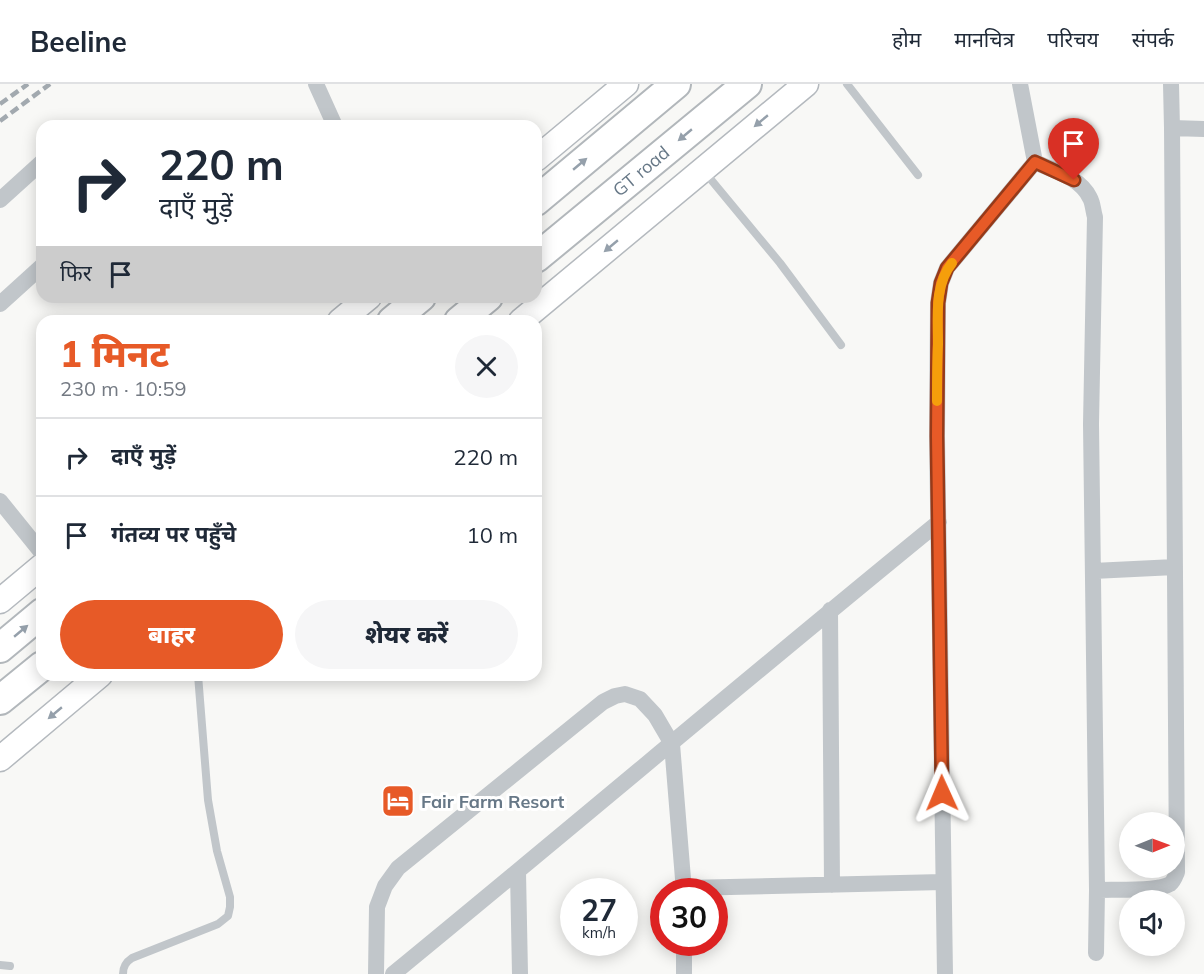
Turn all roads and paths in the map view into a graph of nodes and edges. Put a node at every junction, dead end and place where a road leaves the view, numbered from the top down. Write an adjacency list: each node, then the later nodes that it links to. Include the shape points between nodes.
1 (316, 84): 9 (street)
2 (626, 84): 12 (main road)
3 (676, 84): 17 (highway, one-way to 3)
4 (747, 84): 19 (highway, GT road, one-way to 19)
5 (806, 84): 15 (main road, one-way to 15)
6 (848, 84): 16 (lane)
7 (1020, 84): 13 (street)
8 (1171, 84): 10 (street)
9 (332, 120)
10 (1172, 128): 11 (street); 33 (street)
11 (1204, 129)
12 (542, 154)
13 (1035, 162): 31 (street, via 947,268 941,283); 35 (street, via 1082,187 1091,199 1095,217)
14 (36, 167): 18 (street)
15 (703, 170): 28 (main road, one-way to 28); 29 (lane)
16 (918, 175)
17 (542, 196)
18 (0, 200)
19 (542, 253)
20 (36, 271): 24 (street)
21 (362, 303): 25 (main road)
22 (414, 303): 26 (highway)
23 (482, 303): 27 (highway)
24 (0, 304)
25 (347, 315)
26 (399, 315)
27 (466, 315)
28 (528, 315)
29 (841, 345)
30 (0, 501): 32 (street)
31 (939, 522): 37 (street); 48 (street)
32 (36, 546)
33 (1175, 567): 35 (street); 51 (street, via 1177,872 1168,886 1156,889)
34 (36, 571): 36 (main road)
35 (1093, 571): 51 (street)
36 (0, 601)
37 (830, 610): 44 (street); 49 (street)
38 (36, 618): 39 (highway, one-way to 38)
39 (0, 648)
40 (36, 671): 43 (highway)
41 (93, 681): 45 (main road, one-way to 45)
42 (198, 681): 56 (lane, via 208,800 230,897 228,916 218,924 132,958 123,967)
43 (0, 700)
44 (672, 744): 46 (street); 47 (street); 57 (street, via 640,699 625,694 603,702 398,868 377,907)
45 (0, 759)
46 (518, 872): 58 (street); 59 (street)
47 (683, 878)
48 (943, 882): 49 (street); 61 (street)
49 (832, 885): 50 (street)
50 (728, 889)
51 (1097, 890): 52 (street)
52 (1096, 953)
53 (684, 956): 60 (street)
54 (0, 965): 55 (lane)
55 (10, 966)
56 (123, 974)
57 (376, 974)
58 (393, 974)
59 (520, 974)
60 (684, 974)
61 (945, 974)

